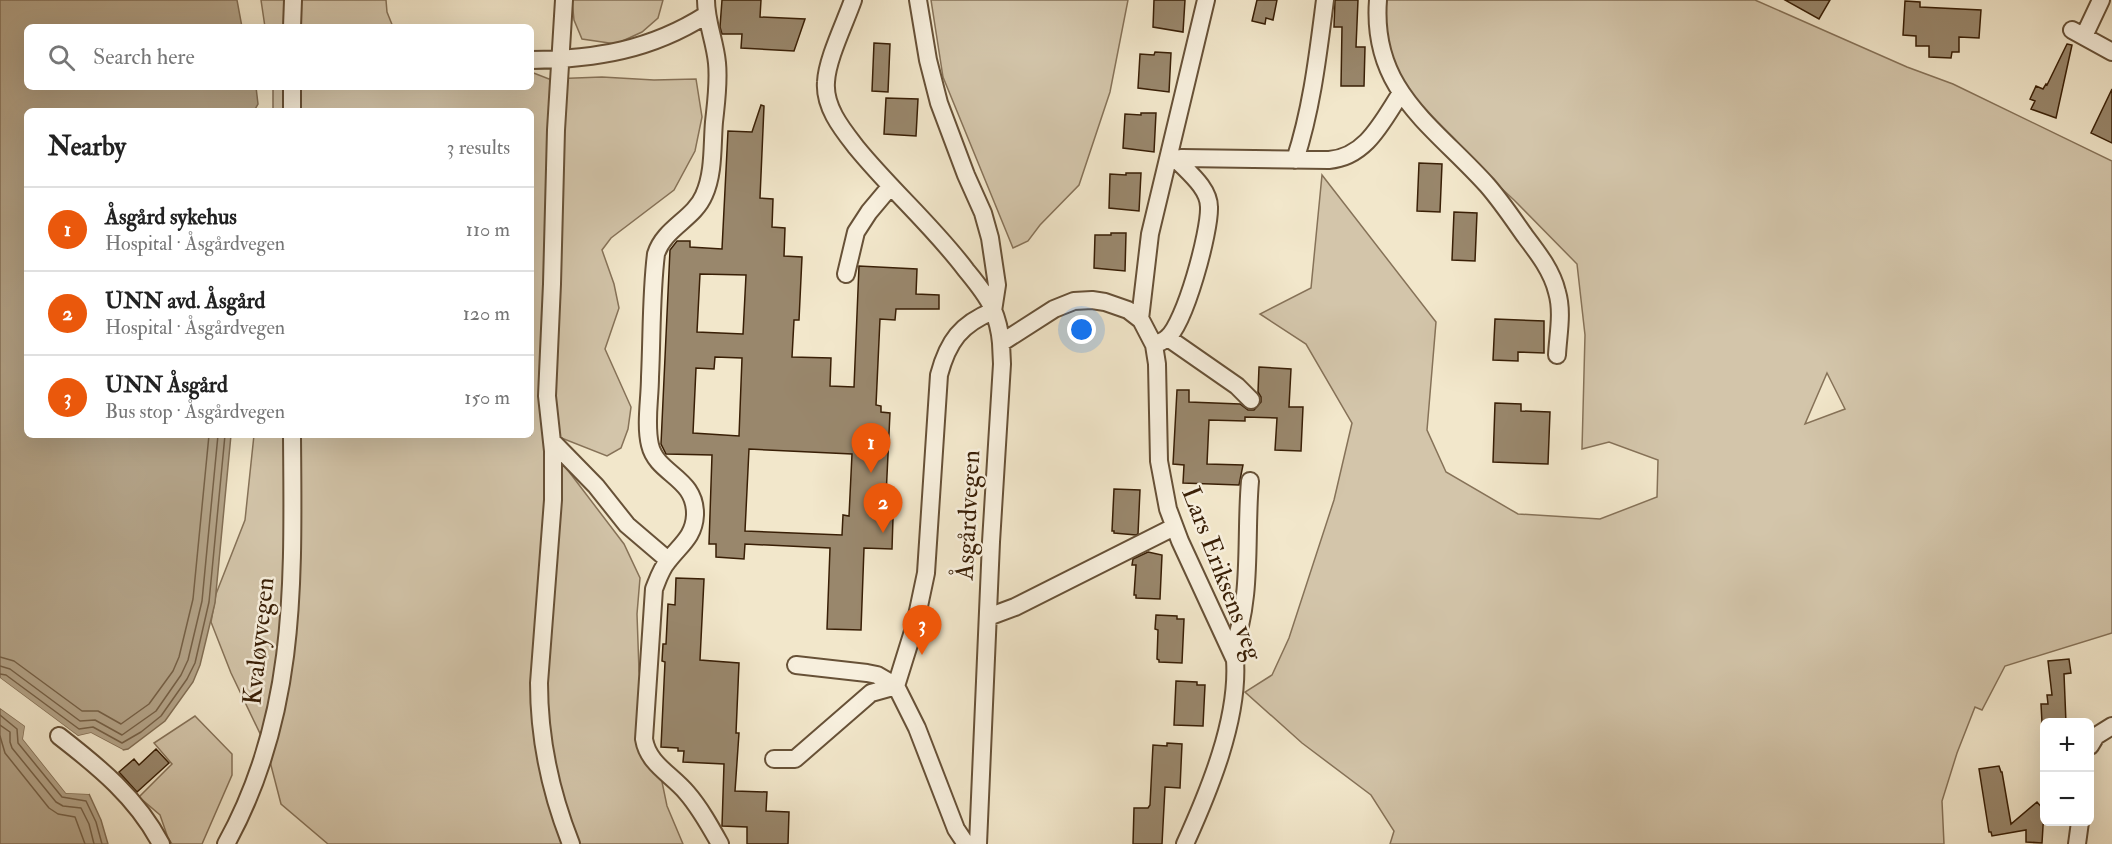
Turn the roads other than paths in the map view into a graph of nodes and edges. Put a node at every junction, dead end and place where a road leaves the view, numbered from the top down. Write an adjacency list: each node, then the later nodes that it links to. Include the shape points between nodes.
1 (293, 0): 10 (street)
2 (564, 0): 12 (street)
3 (854, 0): 19 (street, via 829,66 826,96 839,125)
4 (918, 0): 21 (street, via 939,103 990,238 997,285)
5 (1206, 0): 17 (street)
6 (1325, 0): 18 (street, via 1312,92)
7 (1378, 0): 15 (street, via 1379,41 1389,73)
8 (2101, 0): 11 (street, via 2078,33)
9 (706, 7): 12 (street, via 669,36 636,48); 31 (street, via 718,80 708,183 696,208 662,240 655,262 650,445 695,503 688,540)
10 (292, 24)
11 (2112, 52)
12 (562, 59): 13 (street); 28 (street, via 547,396)
13 (534, 60)
14 (292, 90): 16 (street)
15 (1401, 93): 18 (street, via 1371,138 1354,153 1338,159); 25 (street, via 1496,195 1551,275 1559,300)
16 (292, 108)
17 (1172, 159): 18 (street); 22 (street, via 1150,234); 23 (street, via 1203,187 1210,207 1198,273 1176,325)
18 (1295, 159)
19 (890, 186): 20 (street, via 856,232); 21 (street, via 950,250)
20 (846, 274)
21 (993, 311): 24 (street, Åsgårdvegen); 35 (street, via 979,316 958,333 939,375 926,573)
22 (1140, 319): 23 (street, Lars Eriksens veg); 24 (street, via 1105,302 1074,302 1054,309)
23 (1161, 341): 26 (street, via 1237,386); 30 (street, Lars Eriksens veg, via 1157,364 1159,461)
24 (1001, 343): 32 (street, Åsgårdvegen)
25 (1557, 356)
26 (1251, 400)
27 (292, 438): 42 (street, Kvaløyvegen, via 291,584 284,673 263,758)
28 (552, 441): 31 (street, via 627,525); 43 (street, via 552,508 539,709 549,779)
29 (1250, 481): 33 (street, via 1244,609)
30 (1174, 527): 32 (street); 33 (street, Lars Eriksens veg)
31 (669, 560): 44 (street, via 654,589 645,748 697,805)
32 (988, 617): 46 (street, Åsgårdvegen)
33 (1232, 652): 47 (street, Lars Eriksens veg, via 1237,681 1231,715 1209,788)
34 (796, 665): 35 (street, via 877,675)
35 (896, 686): 39 (street, via 872,693 795,759); 45 (street)
36 (2112, 726): 38 (street)
37 (59, 736): 41 (street, via 118,785 146,817)
38 (2094, 739)
39 (774, 759)
40 (2079, 826): 48 (street)
41 (161, 844)
42 (226, 844)
43 (571, 844)
44 (720, 844)
45 (966, 844)
46 (978, 844)
47 (1185, 844)
48 (2077, 844)

